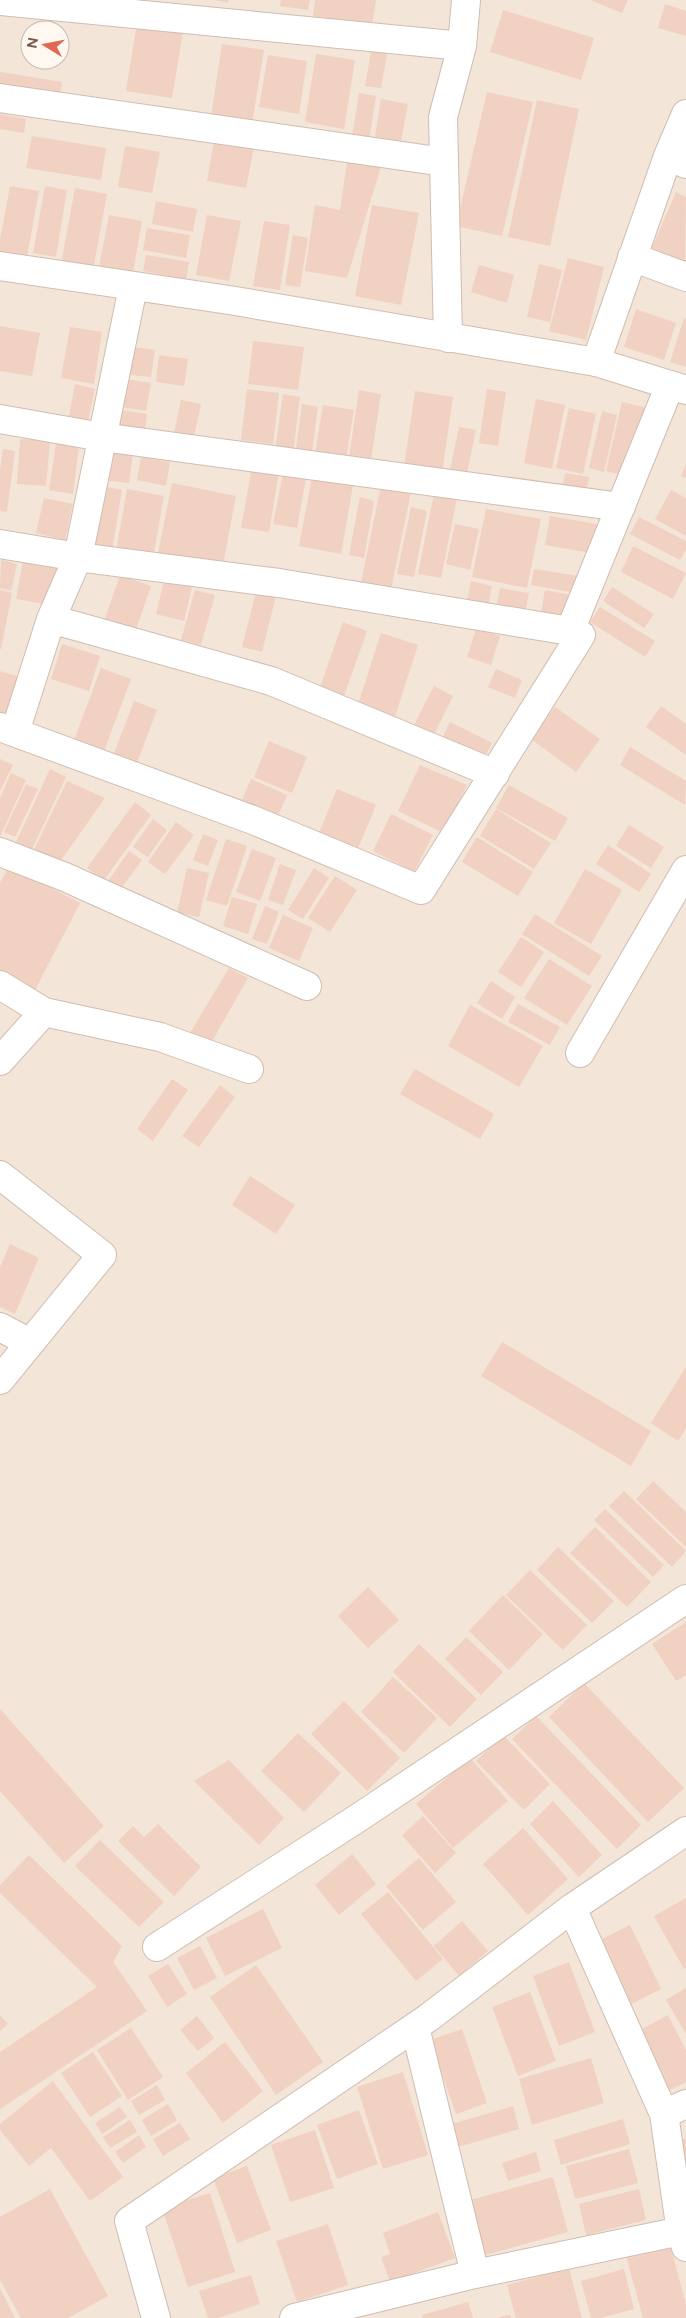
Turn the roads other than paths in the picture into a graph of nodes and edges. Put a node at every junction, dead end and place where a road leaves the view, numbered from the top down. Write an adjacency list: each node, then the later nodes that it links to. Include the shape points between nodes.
1 (466, 0): 3 (street)
2 (0, 1): 3 (street)
3 (462, 46): 7 (street, via 443,117)
4 (0, 98): 7 (street)
5 (686, 114): 6 (street)
6 (677, 160): 8 (street)
7 (444, 162): 12 (street)
8 (632, 258): 10 (street); 13 (street)
9 (0, 266): 11 (street)
10 (686, 277)
11 (133, 287): 12 (street, via 229,300); 16 (street)
12 (448, 338): 13 (street)
13 (596, 362): 14 (street)
14 (678, 387): 17 (street)
15 (0, 419): 16 (street)
16 (102, 437): 17 (street); 19 (street)
17 (621, 507): 21 (street)
18 (0, 544): 19 (street)
19 (78, 557): 20 (street); 21 (street, via 279,583)
20 (51, 619): 22 (street); 23 (street, via 271,681)
21 (570, 631): 23 (street, via 581,635)
22 (8, 729): 23 (street, via 254,820 421,890)
23 (495, 774)
24 (0, 852): 27 (street, via 65,877)
25 (685, 875): 29 (street)
26 (0, 985): 28 (street)
27 (307, 986)
28 (44, 1012): 30 (street); 31 (street, via 160,1037)
29 (580, 1053)
30 (0, 1061)
31 (250, 1069)
32 (0, 1175): 34 (street, via 102,1255)
33 (0, 1327): 34 (street)
34 (30, 1343): 35 (street)
35 (0, 1380)
36 (686, 1599): 39 (street, via 358,1818)
37 (686, 1831): 38 (street)
38 (572, 1908): 40 (street); 41 (street)
39 (157, 1947)
40 (415, 2027): 43 (street); 44 (street, via 128,2221)
41 (675, 2109): 42 (street)
42 (684, 2236): 43 (street)
43 (475, 2274): 45 (street)
44 (156, 2318)
45 (294, 2318)

